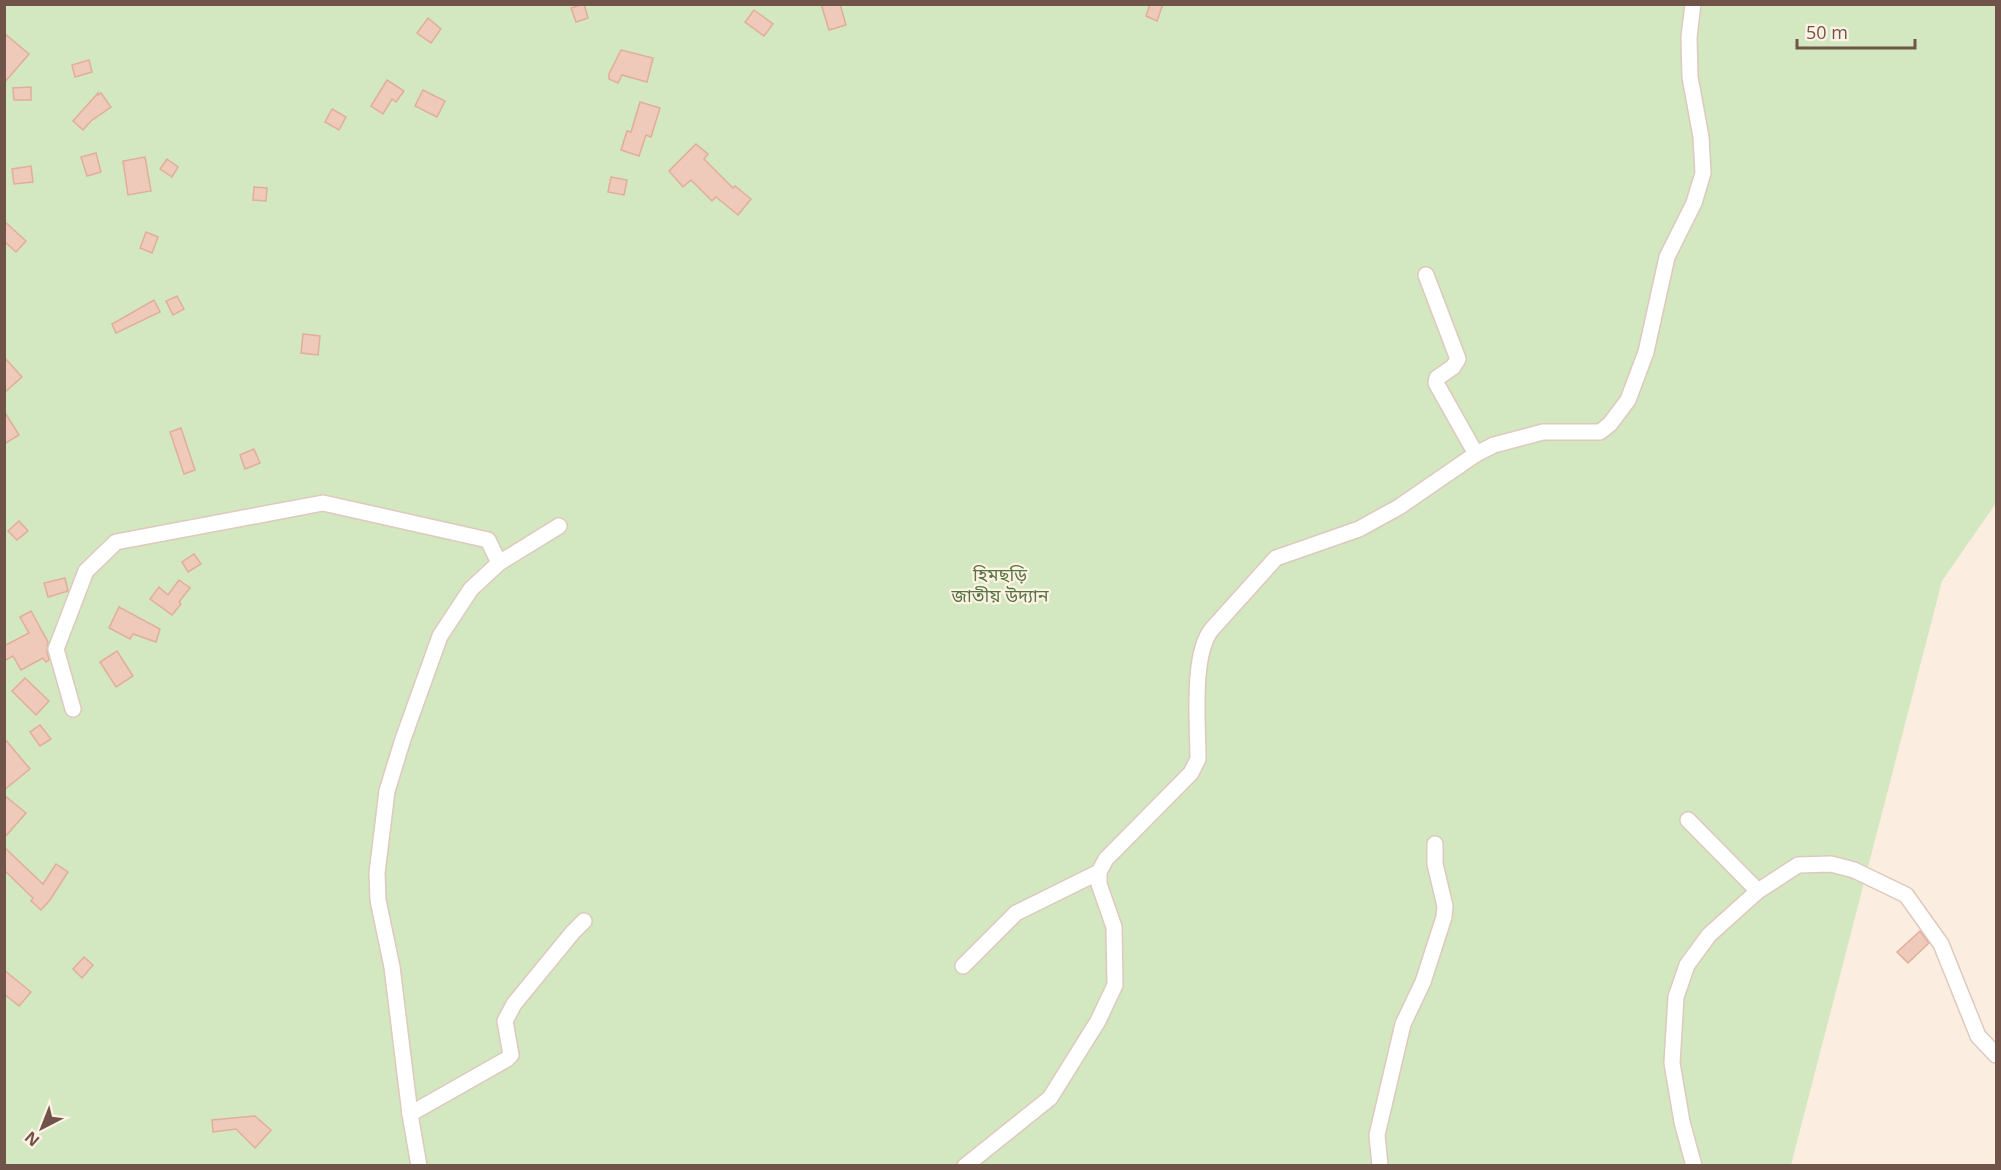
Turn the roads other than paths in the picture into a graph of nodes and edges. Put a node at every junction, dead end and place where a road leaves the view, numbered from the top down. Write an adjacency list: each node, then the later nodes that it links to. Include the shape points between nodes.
1 (1693, 4): 3 (street, via 1690,77 1703,173 1694,203 1667,257 1646,352 1628,400 1600,432 1543,432)
2 (1426, 275): 3 (street, via 1458,359 1436,383)
3 (1476, 454): 9 (street, via 1399,507 1359,529 1285,554 1263,571 1205,637 1198,667 1198,759 1191,773 1106,859)
4 (559, 526): 5 (street)
5 (499, 563): 6 (street, via 488,540 323,503 116,542 86,571 56,649); 14 (street, via 471,589 440,636 387,791 377,873 378,900 392,967)
6 (72, 709)
7 (1688, 820): 10 (street)
8 (1435, 844): 17 (street, via 1444,917 1423,982 1403,1024 1377,1135)
9 (1099, 872): 12 (street, via 1016,913); 16 (street, via 1099,884 1114,927 1115,986 1050,1098)
10 (1758, 891): 13 (street, via 1798,865 1832,864 1906,895 1941,944 1978,1036); 18 (street, via 1709,934 1688,965 1676,997 1672,1063)
11 (584, 921): 14 (street, via 514,1004 505,1021 511,1055)
12 (963, 966)
13 (1996, 1055)
14 (410, 1114): 15 (street)
15 (419, 1166)
16 (965, 1166)
17 (1380, 1166)
18 (1694, 1166)

